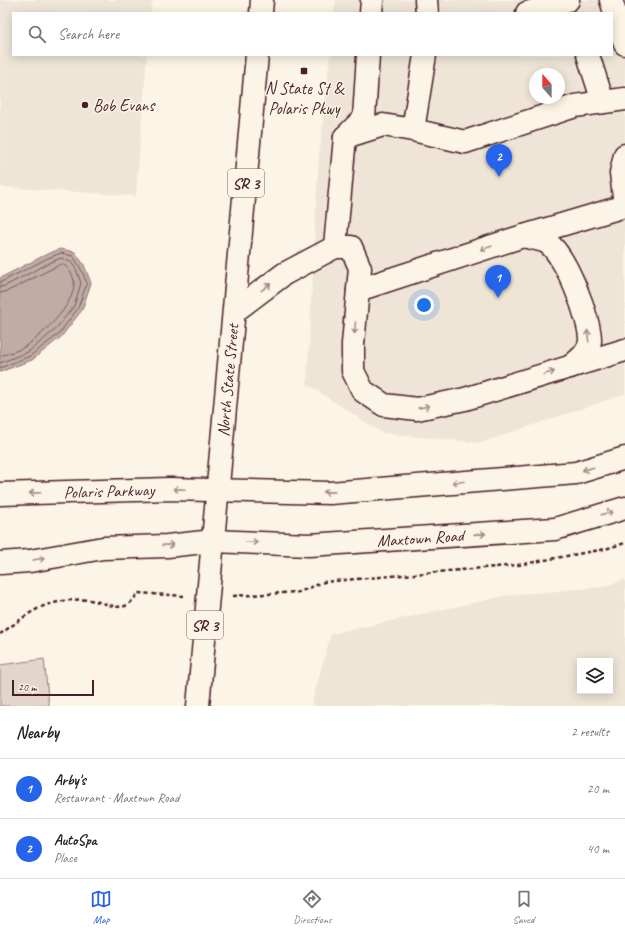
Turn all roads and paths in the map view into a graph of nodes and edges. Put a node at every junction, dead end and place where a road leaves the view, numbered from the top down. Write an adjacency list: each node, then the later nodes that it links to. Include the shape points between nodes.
1 (262, 0): 7 (main road)
2 (372, 0): 8 (main road)
3 (426, 0): 9 (main road)
4 (568, 0): 10 (main road)
5 (571, 0): 11 (main road)
6 (611, 0): 12 (main road)
7 (261, 12)
8 (371, 12)
9 (426, 12)
10 (530, 12)
11 (575, 12)
12 (625, 44)
13 (257, 56): 26 (main road, North State Street / SR 3)
14 (368, 56): 20 (main road, via 364,118)
15 (426, 56): 19 (main road)
16 (588, 56): 18 (main road)
17 (625, 100): 18 (main road)
18 (603, 102): 19 (main road, via 575,106 465,142)
19 (413, 130): 20 (main road, via 383,125)
20 (345, 137): 24 (main road)
21 (625, 155): 22 (main road, via 621,173)
22 (625, 205): 23 (main road)
23 (523, 236): 25 (main road, one-way to 25); 28 (main road, one-way to 23, via 585,354 590,342 583,309 563,260 547,242)
24 (335, 247): 25 (main road, via 351,246 360,268); 26 (main road, one-way to 24, via 284,274)
25 (358, 290): 28 (main road, one-way to 28, via 353,371 364,391 384,405 417,409 458,400)
26 (235, 311): 30 (main road, North State Street / SR 3)
27 (625, 350): 28 (main road)
28 (570, 367)
29 (625, 458): 30 (main road, one-way to 30, via 576,472 338,492)
30 (218, 490): 31 (main road, Polaris Parkway, one-way to 31, via 161,489); 33 (main road, North State Street / SR 3)
31 (0, 494)
32 (625, 508): 33 (main road, Maxtown Road, one-way to 32, via 310,545 555,529)
33 (213, 541): 35 (main road, one-way to 33, via 30,561 103,548 167,546); 36 (main road, North State Street / SR 3)
34 (625, 543): 36 (path, via 518,565 324,582 299,592)
35 (0, 563)
36 (208, 597): 37 (path, via 138,593 128,605 117,607 85,600 57,602 37,610); 38 (main road, North State Street / SR 3)
37 (0, 634)
38 (198, 706)

